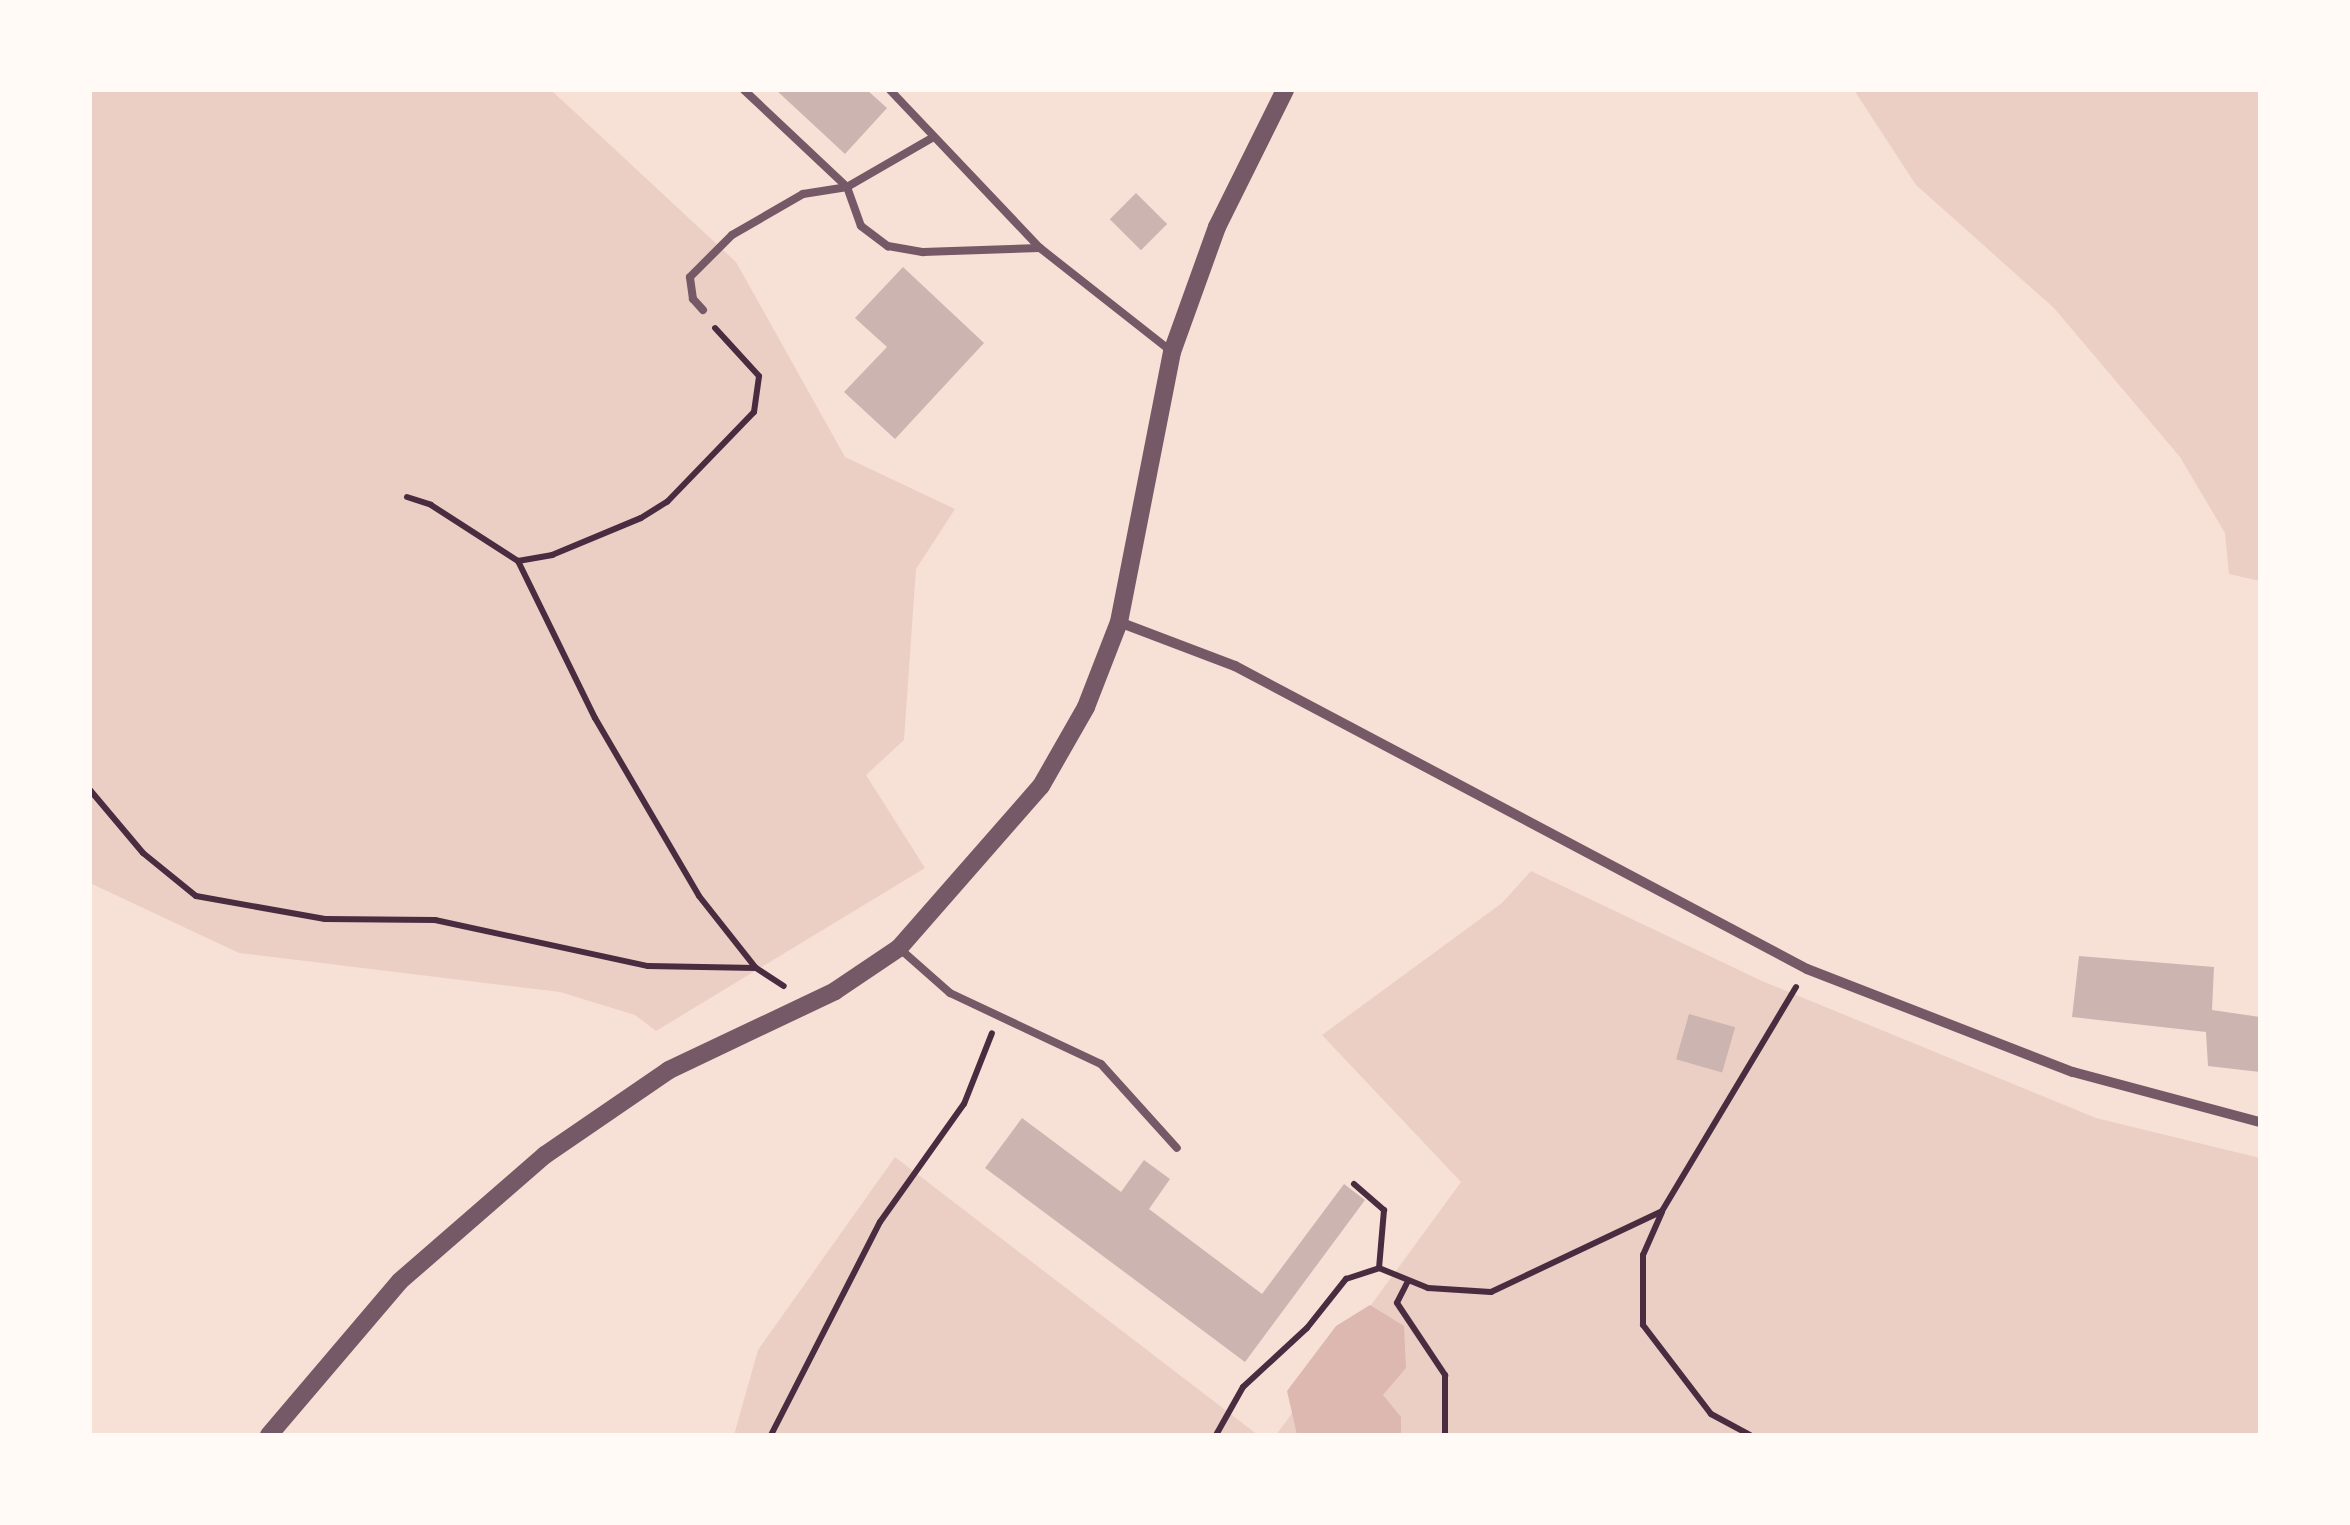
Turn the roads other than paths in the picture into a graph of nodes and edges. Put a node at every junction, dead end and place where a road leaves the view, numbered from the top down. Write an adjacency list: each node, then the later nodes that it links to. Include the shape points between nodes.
1 (744, 90): 5 (lane)
2 (890, 90): 4 (lane)
3 (1285, 90): 8 (street, via 1217,227)
4 (932, 138): 5 (lane); 6 (lane)
5 (847, 186): 6 (lane, via 860,226 888,246 923,252); 7 (lane, via 803,194 732,235 690,277 693,299)
6 (1040, 248): 8 (lane)
7 (703, 310)
8 (1172, 352): 9 (street)
9 (1119, 622): 10 (street, via 1086,707 1041,786); 11 (street, via 1235,666 1807,969 2073,1072)
10 (899, 948): 12 (lane, via 950,993 1101,1064); 13 (street, via 811,1002 669,1070 545,1155 400,1281)
11 (2260, 1122)
12 (1177, 1148)
13 (269, 1435)

